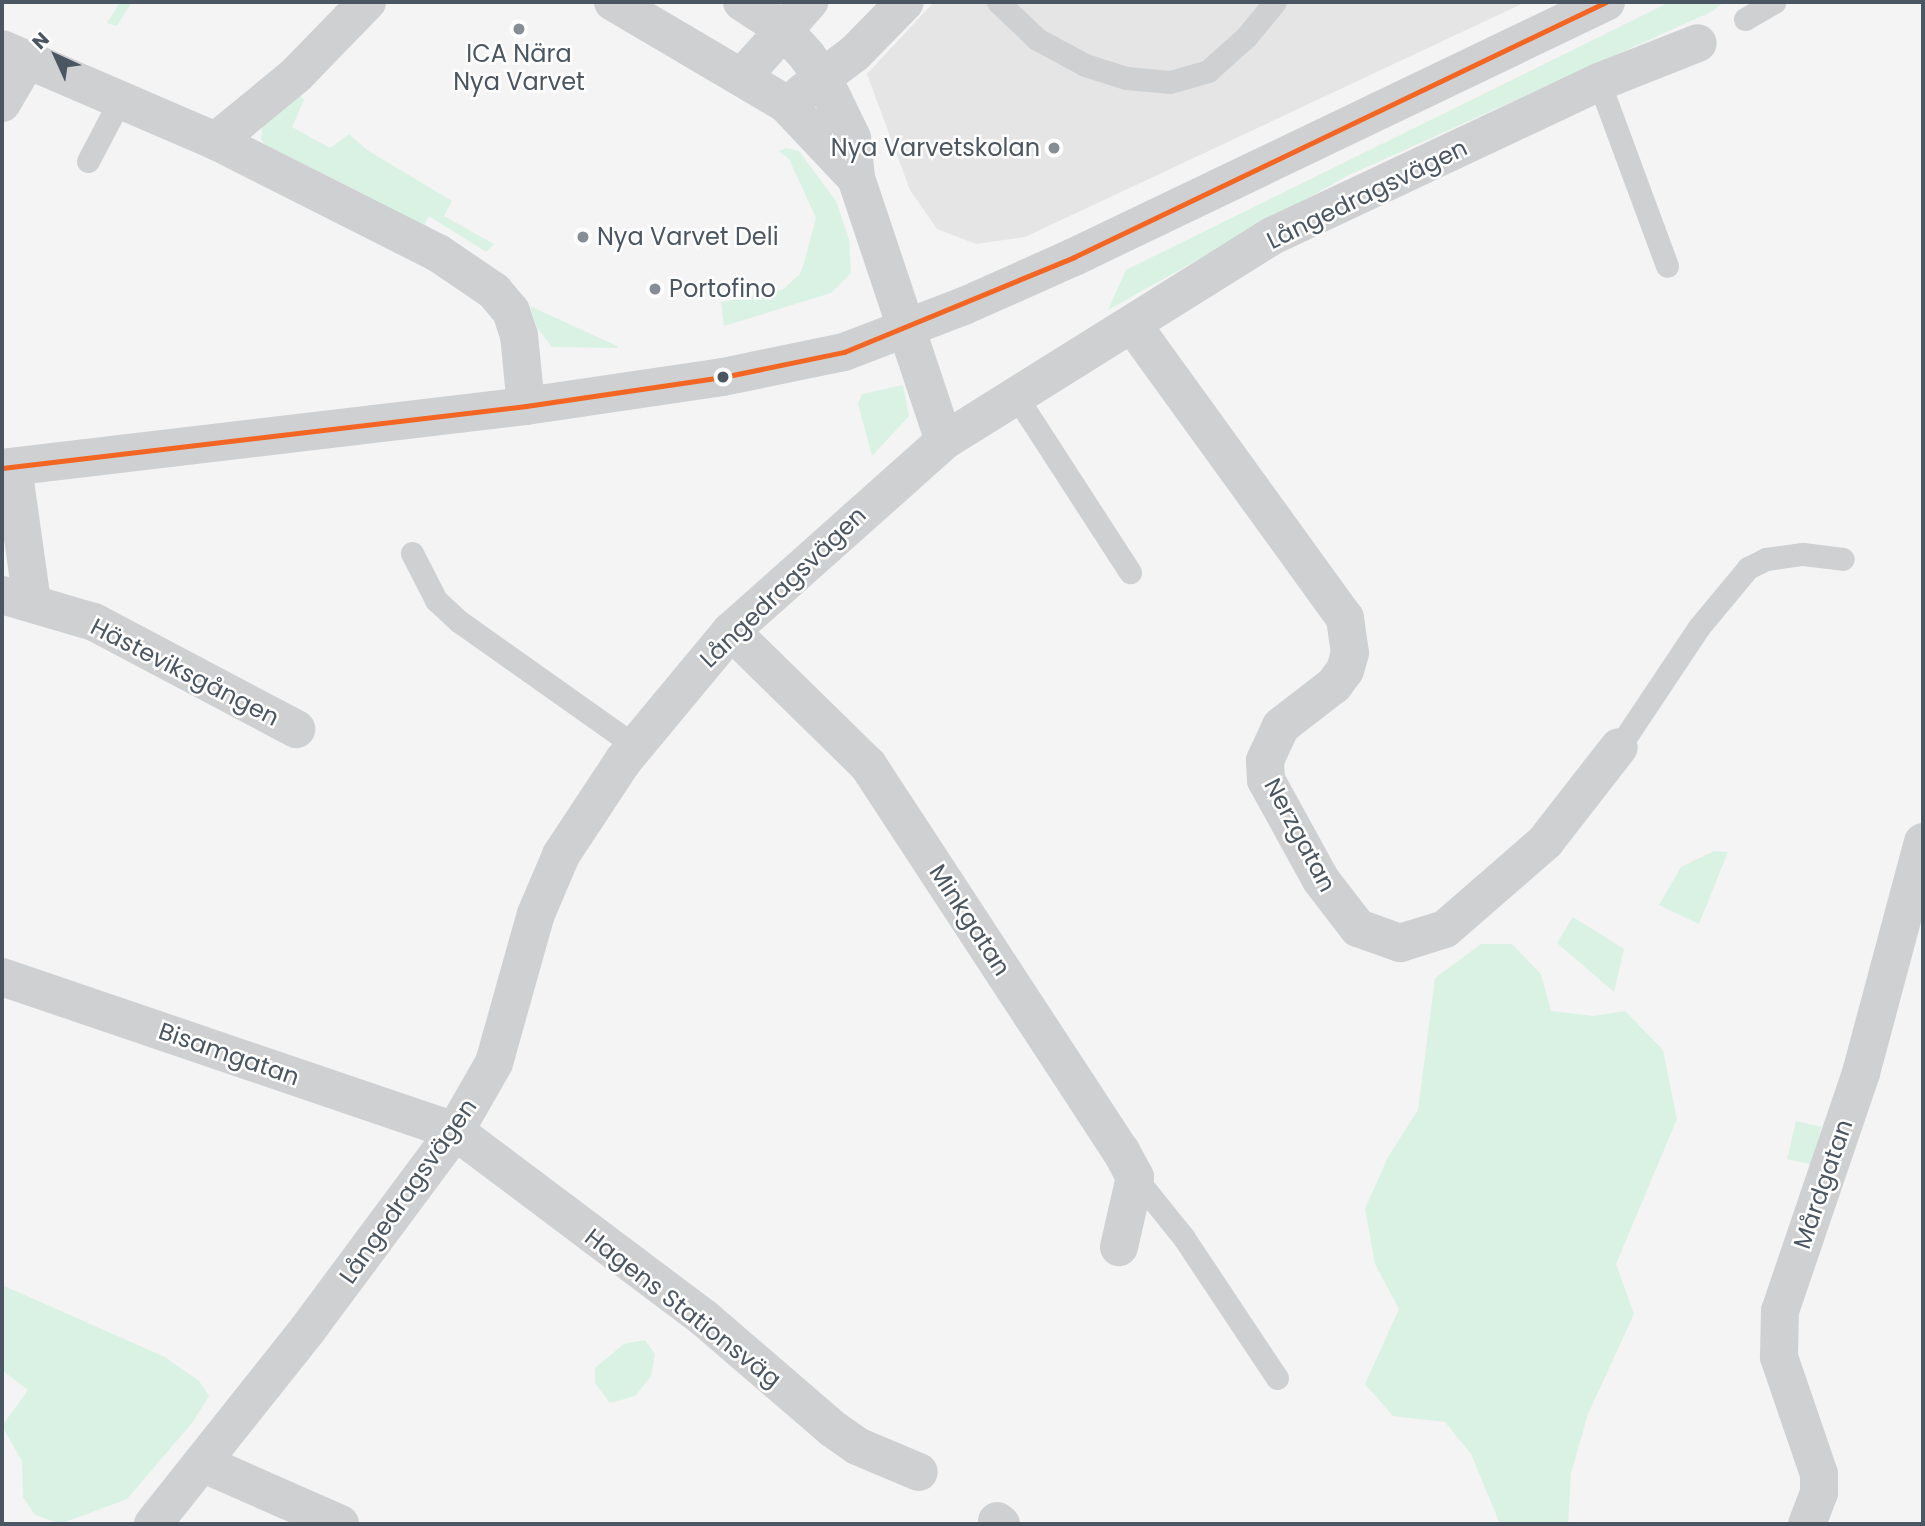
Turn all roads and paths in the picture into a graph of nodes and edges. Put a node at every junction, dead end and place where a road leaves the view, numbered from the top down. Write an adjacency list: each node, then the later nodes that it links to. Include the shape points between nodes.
1 (367, 2): 19 (street, via 296,75)
2 (613, 2): 13 (street)
3 (742, 2): 9 (street)
4 (905, 2): 14 (street)
5 (998, 2): 6 (lane, via 1037,39 1085,65 1126,78 1170,82 1208,71 1246,37)
6 (1275, 2)
7 (1606, 2): 24 (street, via 1282,160 1038,273)
8 (1775, 2): 10 (lane)
9 (795, 15): 13 (street); 14 (street)
10 (1745, 19)
11 (1698, 43): 15 (street, Långedragsvägen)
12 (14, 55): 16 (street); 17 (street)
13 (742, 77): 18 (street)
14 (823, 78): 18 (street); 21 (street, via 852,138)
15 (1599, 82): 22 (lane); 23 (street, Långedragsvägen, via 1311,216)
16 (120, 100): 19 (street); 20 (lane)
17 (2, 103)
18 (786, 104): 21 (street)
19 (216, 141): 26 (street, via 438,253 494,291 511,312 519,335)
20 (88, 161)
21 (856, 178): 24 (street)
22 (1667, 266)
23 (1132, 324): 25 (street, Långedragsvägen); 36 (street, Nerzgatan, via 1345,618 1350,653 1345,670 1334,685 1281,726 1265,761 1266,780 1321,880 1358,928 1400,943 1445,929 1545,842)
24 (904, 329): 26 (street, via 844,352 786,364); 27 (street)
25 (1016, 396): 27 (street, Långedragsvägen); 31 (lane)
26 (526, 407): 28 (street)
27 (944, 441): 33 (street, Långedragsvägen)
28 (8, 467): 32 (street, Hästeviksgången)
29 (412, 553): 35 (lane, via 436,600 460,622)
30 (1843, 559): 36 (lane, via 1803,554 1766,559 1748,568 1699,627)
31 (1130, 572)
32 (17, 599): 34 (street, Hästeviksgången, via 94,622)
33 (731, 631): 35 (street, Långedragsvägen); 40 (street, Minkgatan, via 868,765)
34 (296, 729)
35 (635, 746): 39 (street, Långedragsvägen, via 561,855 536,914 494,1063)
36 (1619, 747)
37 (1922, 853): 47 (street, Mårdgatan, via 1861,1073 1780,1311 1779,1357 1819,1474 1819,1493)
38 (2, 977): 39 (street, Bisamgatan)
39 (456, 1131): 43 (street, Långedragsvägen); 44 (street, Hagens Stationsväg, via 704,1318 833,1429 857,1446)
40 (1135, 1177): 41 (street); 42 (lane, via 1184,1238)
41 (1119, 1247)
42 (1277, 1378)
43 (202, 1463): 45 (street, Långedragsvägen); 46 (street)
44 (919, 1472)
45 (153, 1524)
46 (340, 1524)
47 (1807, 1524)

